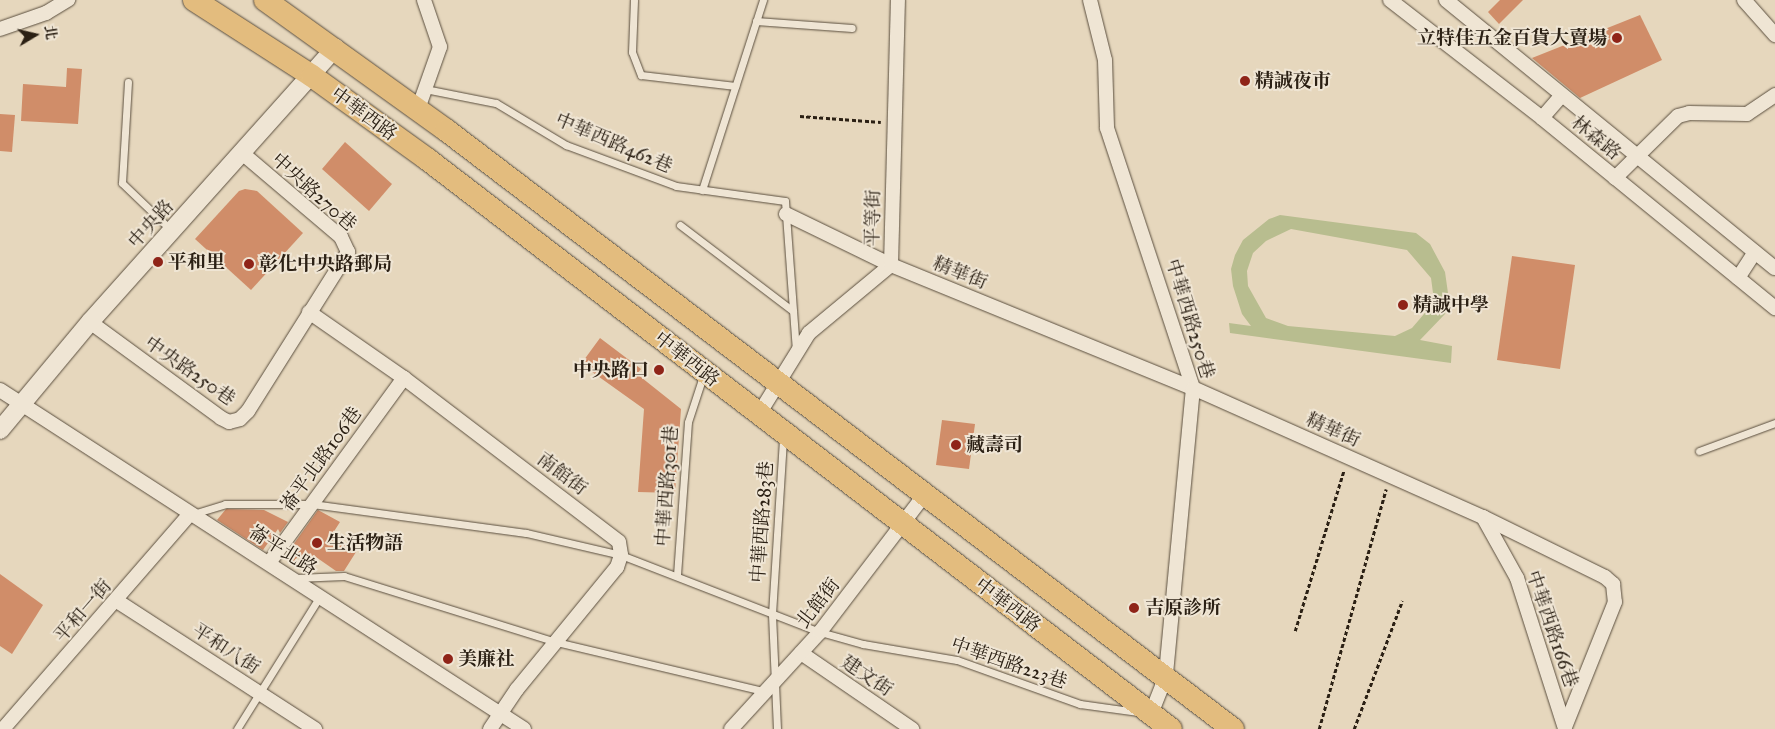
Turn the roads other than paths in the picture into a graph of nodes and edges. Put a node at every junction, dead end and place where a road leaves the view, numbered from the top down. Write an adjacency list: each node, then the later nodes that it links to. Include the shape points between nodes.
1 (68, 0): 14 (street, via 46,13)
2 (196, 0): 17 (main road, 中華西路)
3 (264, 0): 16 (main road, 中華西路)
4 (424, 0): 22 (street, via 440,47)
5 (634, 0): 19 (lane, via 632,52 642,75)
6 (763, 0): 12 (lane)
7 (898, 0): 32 (street, 平等街)
8 (1090, 0): 43 (street, 中華西路250巷, via 1105,60 1107,128)
9 (1390, 0): 23 (street, 林森路)
10 (1446, 0): 20 (street, 林森路)
11 (1744, 0): 15 (street)
12 (756, 21): 13 (lane); 19 (lane)
13 (852, 28)
14 (0, 29)
15 (1775, 35)
16 (335, 48): 17 (street, 中央路); 22 (main road, 中華西路)
17 (312, 76): 24 (street, 中央路); 40 (main road, 中華西路, via 427,159)
18 (128, 82): 30 (lane, via 122,182)
19 (735, 86): 27 (lane)
20 (1562, 95): 23 (street); 25 (street, 林森路)
21 (1775, 95): 25 (street, via 1747,114 1688,112 1678,116)
22 (422, 99): 27 (lane, 中華西路462巷, via 496,103 566,145 676,186); 42 (main road, 中華西路)
23 (1542, 118): 26 (street, 林森路)
24 (243, 154): 30 (street, 中央路); 36 (street, 中央路270巷, via 347,244 344,260)
25 (1636, 155): 26 (street); 31 (street, 林森路)
26 (1615, 178): 34 (street, 林森路)
27 (702, 190): 28 (lane, 中華西路462巷, via 785,201)
28 (786, 214): 32 (street, 精華街); 37 (lane)
29 (680, 225): 37 (lane)
30 (172, 232): 38 (street, 中央路)
31 (1755, 252): 33 (street, 林森路); 34 (street)
32 (891, 265): 39 (street, 平等街, via 809,333); 43 (street, 精華街)
33 (1775, 268)
34 (1738, 278): 35 (street, 林森路)
35 (1775, 308)
36 (309, 312): 38 (street, 中央路250巷, via 248,412 230,422 220,418); 41 (street, 南館街)
37 (793, 312): 39 (lane)
38 (90, 322): 45 (street, 中央路)
39 (796, 354): 42 (street, 平等街)
40 (704, 372): 46 (main road, 中華西路); 58 (lane, 中華西路301巷, via 688,422)
41 (404, 378): 52 (street, 崙平北路106巷); 56 (street, 南館街, via 612,536 619,542)
42 (779, 381): 46 (street, 平等街); 51 (main road, 中華西路)
43 (1193, 388): 54 (street, 精華街); 66 (street, 中華西路250巷)
44 (0, 390): 45 (street, 崙平北路)
45 (20, 404): 48 (street, 中央路); 53 (street, 崙平北路)
46 (759, 414): 49 (main road, 中華西路)
47 (1775, 423): 50 (lane)
48 (0, 430)
49 (784, 433): 55 (main road, 中華西路); 62 (lane, 中華西路283巷)
50 (1699, 451)
51 (926, 493): 55 (street, 北館街); 66 (main road, 中華西路)
52 (312, 504): 53 (lane, 中華西路223巷, via 225,504); 56 (lane, 中華西路223巷, via 526,533); 57 (street, 崙平北路106巷)
53 (189, 515): 57 (street, 崙平北路); 61 (street, 平和一街)
54 (1483, 517): 72 (street, 中華西路166巷, via 1517,578); 72 (street, 精華街, via 1599,573 1613,584 1612,609)
55 (902, 524): 63 (street, 北館街); 71 (main road, 中華西路)
56 (621, 555): 58 (lane, 中華西路223巷); 64 (street, via 617,567)
57 (270, 563): 59 (street, 崙平北路)
58 (677, 575): 62 (lane, 中華西路223巷)
59 (293, 578): 60 (street, 崙平北路); 64 (lane, via 344,576)
60 (320, 596): 69 (lane); 70 (street, 崙平北路)
61 (117, 601): 69 (street, 平和八街); 73 (street, 平和一街)
62 (772, 614): 63 (lane, 中華西路223巷); 67 (lane, 中華西路283巷)
63 (820, 632): 65 (street, 北館街); 71 (lane, 中華西路223巷, via 863,644 957,660 1080,704)
64 (556, 642): 68 (lane); 70 (street)
65 (801, 653): 67 (street, 北館街); 80 (street, 建文街)
66 (1166, 676): 71 (street, 中華西路250巷); 82 (main road, 中華西路)
67 (777, 678): 68 (street, 北館街); 79 (lane)
68 (764, 692): 78 (street, 北館街)
69 (259, 693): 74 (lane); 75 (street, 平和八街)
70 (500, 713): 76 (street); 77 (street, 崙平北路)
71 (1151, 714): 81 (main road, 中華西路)
72 (1565, 728)
73 (3, 729)
74 (237, 729)
75 (315, 729)
76 (490, 729)
77 (524, 729)
78 (731, 729)
79 (777, 729)
80 (912, 729)
81 (1171, 729)
82 (1233, 729)

